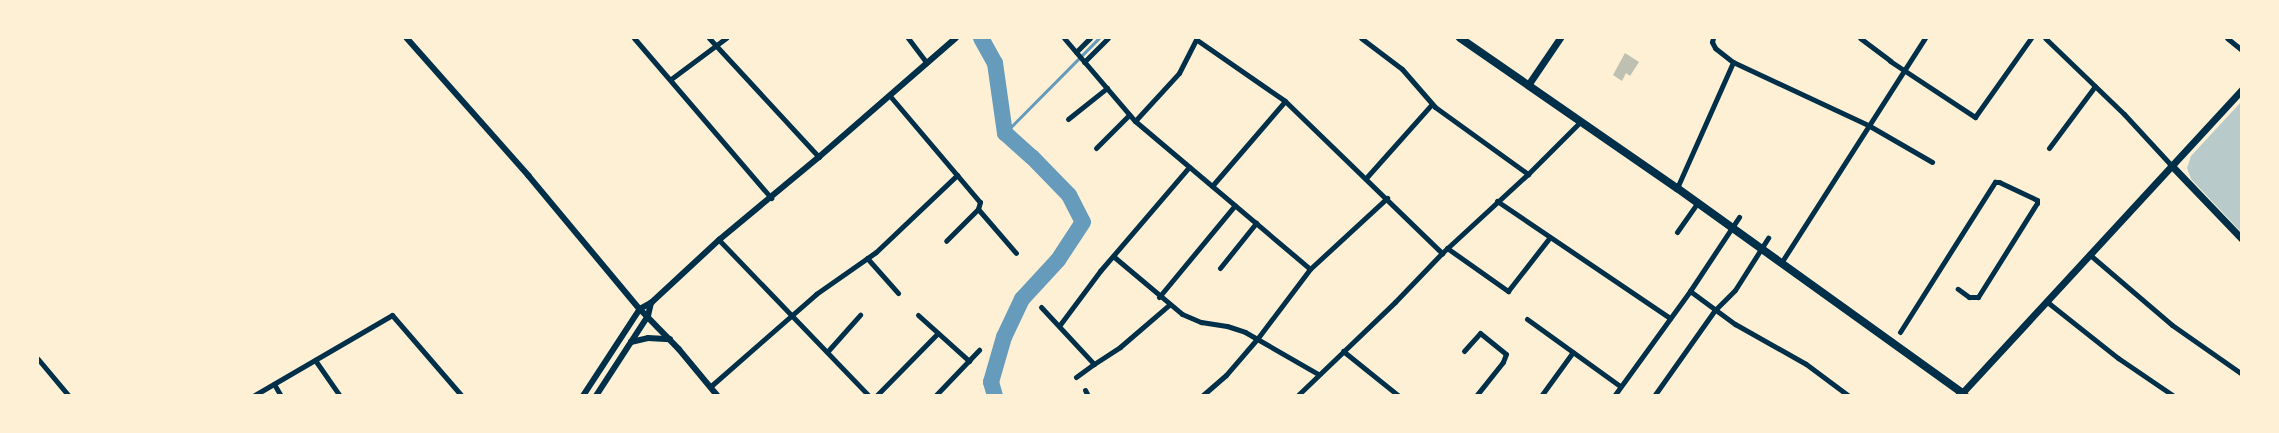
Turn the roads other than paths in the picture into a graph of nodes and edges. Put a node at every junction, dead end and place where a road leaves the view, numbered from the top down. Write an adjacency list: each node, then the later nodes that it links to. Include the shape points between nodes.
1 (407, 38): 83 (street)
2 (634, 38): 26 (street)
3 (709, 38): 20 (street)
4 (726, 38): 20 (street)
5 (908, 38): 24 (street)
6 (956, 38): 24 (street)
7 (1064, 38): 22 (street)
8 (1090, 38): 22 (street)
9 (1108, 38): 22 (street)
10 (1197, 38): 32 (street); 36 (street, via 1179,73)
11 (1361, 38): 33 (street, via 1402,69)
12 (1460, 38): 27 (main road)
13 (1560, 38): 27 (main road)
14 (1713, 38): 23 (street, via 1715,48)
15 (1860, 38): 25 (street)
16 (1925, 38): 25 (street)
17 (2031, 38): 25 (street, via 1975,117)
18 (2045, 38): 28 (street)
19 (2227, 38): 21 (street)
20 (716, 45): 26 (street); 41 (street)
21 (2242, 50)
22 (1080, 57): 29 (street)
23 (1733, 62): 38 (street); 49 (street)
24 (926, 63): 31 (street)
25 (1904, 70): 38 (street)
26 (671, 79): 50 (street)
27 (1528, 85): 37 (main road)
28 (2095, 86): 40 (street); 43 (street)
29 (1107, 88): 34 (street); 35 (street)
30 (2242, 90): 43 (main road)
31 (890, 96): 41 (street); 46 (street)
32 (1285, 101): 47 (street); 48 (street)
33 (1432, 104): 45 (street); 47 (street)
34 (1129, 115): 36 (street); 39 (street)
35 (1068, 119)
36 (1135, 121): 44 (street)
37 (1580, 122): 45 (street); 49 (main road)
38 (1868, 125): 42 (street); 72 (street)
39 (1096, 148)
40 (2049, 148)
41 (819, 157): 50 (street)
42 (1932, 162)
43 (2171, 165): 62 (main road); 69 (main road)
44 (1189, 167): 48 (street); 70 (street)
45 (1528, 174): 52 (street)
46 (957, 175): 55 (street, via 979,200); 71 (street)
47 (1366, 178): 51 (street)
48 (1212, 186): 54 (street)
49 (1677, 188): 53 (main road)
50 (771, 198): 63 (street)
51 (1387, 198): 68 (street); 74 (street)
52 (1498, 201): 60 (street); 65 (street)
53 (1697, 203): 58 (main road); 59 (street)
54 (1235, 205): 57 (street); 78 (street)
55 (978, 209): 64 (street); 67 (street)
56 (1740, 218): 58 (street)
57 (1256, 223): 73 (street); 74 (street)
58 (1732, 229): 66 (main road); 76 (street)
59 (1677, 232)
60 (1550, 237): 65 (street, via 1508,291); 89 (street)
61 (1768, 238): 66 (street)
62 (2242, 238)
63 (719, 240): 80 (street); 85 (street)
64 (946, 241)
65 (1447, 248): 68 (street)
66 (1761, 249): 72 (main road); 84 (street, via 1734,290)
67 (1016, 253)
68 (1442, 253): 98 (street)
69 (2089, 254): 79 (main road); 107 (street, via 2172,325)
70 (1113, 256): 78 (street); 91 (street)
71 (868, 258): 77 (street); 85 (street)
72 (1782, 263): 115 (main road)
73 (1220, 268)
74 (1310, 270): 95 (street)
75 (1958, 289): 92 (street, via 1969,297 1978,297 2038,204 2037,200 1995,182)
76 (1690, 291): 84 (street); 89 (street)
77 (898, 293)
78 (1159, 297): 81 (street)
79 (2046, 301): 115 (main road); 135 (street, via 2118,358)
80 (651, 303): 83 (street); 88 (street)
81 (1169, 305): 95 (street, via 1192,320 1236,328); 105 (street, via 1120,347)
82 (1041, 307): 91 (street)
83 (640, 309): 88 (street); 108 (street)
84 (1715, 310): 133 (street); 134 (street, via 1806,364)
85 (792, 315): 100 (street); 112 (street)
86 (860, 315): 100 (street)
87 (918, 315): 93 (street)
88 (648, 316): 94 (street); 96 (street)
89 (1670, 318): 113 (street)
90 (1527, 320): 101 (street)
91 (1059, 326): 105 (street)
92 (1900, 332)
93 (938, 333): 104 (street); 125 (street)
94 (670, 339): 96 (street, via 648,338); 112 (street)
95 (1257, 339): 106 (street); 127 (street, via 1226,375)
96 (631, 342): 111 (street)
97 (979, 350): 104 (street)
98 (1343, 351): 106 (street); 114 (street)
99 (1464, 351): 130 (street, via 1480,333 1506,354)
100 (827, 352): 124 (street)
101 (1573, 352): 113 (street); 131 (street)
102 (38, 358): 116 (street)
103 (315, 360): 110 (street); 119 (street); 120 (street, via 392,315)
104 (969, 361): 126 (street)
105 (1094, 364): 109 (street)
106 (1318, 374): 128 (street)
107 (2242, 374)
108 (595, 377): 111 (street); 121 (street)
109 (1076, 377)
110 (274, 384): 117 (street); 118 (street)
111 (604, 384): 122 (street)
112 (711, 386): 123 (street)
113 (1620, 386): 132 (street)
114 (1391, 393): 129 (street)
115 (1962, 394)
116 (69, 396)
117 (254, 396)
118 (281, 396)
119 (340, 396)
120 (462, 396)
121 (583, 396)
122 (596, 396)
123 (718, 396)
124 (869, 396)
125 (876, 396)
126 (935, 396)
127 (1202, 396)
128 (1297, 396)
129 (1399, 396)
130 (1476, 396)
131 (1541, 396)
132 (1614, 396)
133 (1654, 396)
134 (1848, 396)
135 (2174, 396)

